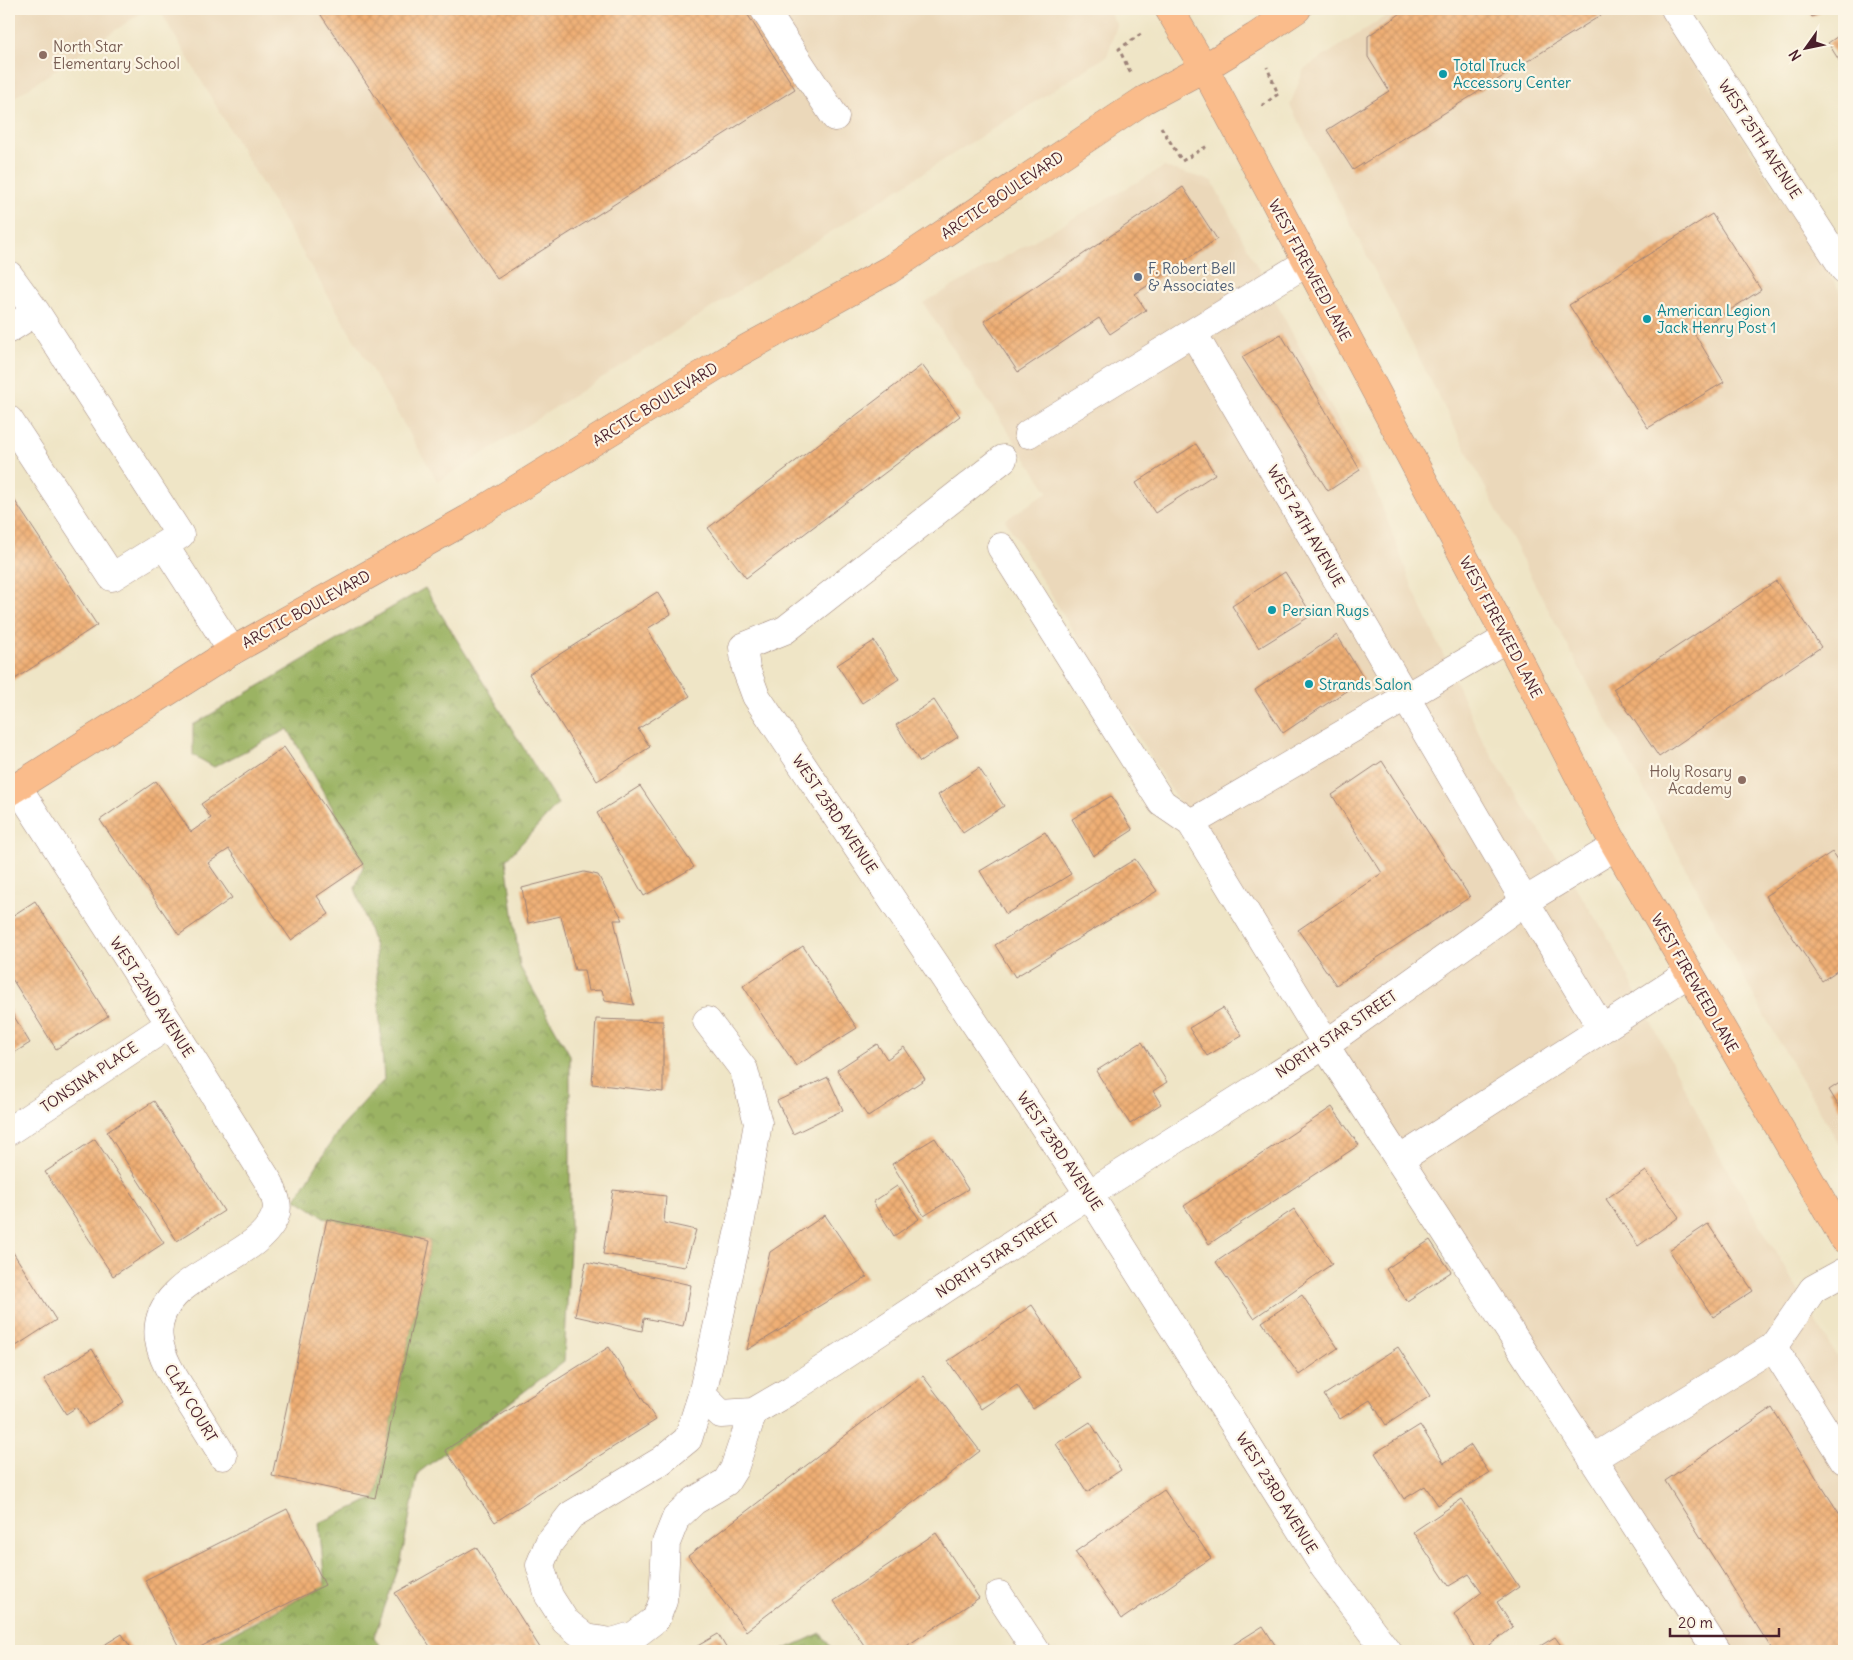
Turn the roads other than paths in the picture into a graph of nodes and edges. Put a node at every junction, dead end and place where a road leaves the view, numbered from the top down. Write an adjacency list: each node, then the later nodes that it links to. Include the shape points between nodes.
1 (764, 9): 6 (street)
2 (1170, 9): 5 (main road, WEST FIREWEED LANE)
3 (1297, 9): 5 (main road, ARCTIC BOULEVARD)
4 (1675, 9): 8 (street, WEST 25TH AVENUE)
5 (1204, 68): 7 (main road, WEST FIREWEED LANE); 19 (main road, ARCTIC BOULEVARD, via 1144,100 889,270 731,357 468,519)
6 (835, 118)
7 (1306, 263): 12 (street); 18 (main road, WEST FIREWEED LANE)
8 (1844, 269)
9 (9, 275): 10 (street)
10 (36, 312): 11 (street); 16 (street, via 180,535)
11 (9, 329)
12 (1193, 333): 14 (street); 20 (street, WEST 24TH AVENUE)
13 (9, 420): 16 (street, via 112,576)
14 (1028, 434)
15 (1003, 459): 32 (street, WEST 23RD AVENUE, via 786,630 743,647 746,669 756,696)
16 (164, 545): 19 (street)
17 (1001, 548): 22 (street, via 1162,803)
18 (1507, 638): 20 (street); 23 (main road, WEST FIREWEED LANE)
19 (232, 651): 21 (main road, ARCTIC BOULEVARD)
20 (1405, 697): 22 (street); 24 (street, WEST 24TH AVENUE)
21 (13, 789): 27 (street, WEST 22ND AVENUE)
22 (1192, 823): 29 (street)
23 (1616, 846): 24 (street, NORTH STAR STREET); 25 (main road, WEST FIREWEED LANE)
24 (1525, 901): 28 (street, WEST 24TH AVENUE); 29 (street, NORTH STAR STREET)
25 (1689, 973): 28 (street); 33 (main road, WEST FIREWEED LANE)
26 (707, 1021): 37 (street, via 744,1070 758,1123 740,1224)
27 (170, 1024): 30 (street, TONSINA PLACE); 35 (street, WEST 22ND AVENUE, via 270,1184 276,1200 276,1213 267,1229 253,1242 176,1293)
28 (1602, 1029): 31 (street)
29 (1326, 1044): 31 (street); 32 (street, NORTH STAR STREET)
30 (9, 1131)
31 (1399, 1160): 40 (street)
32 (1089, 1194): 38 (street, NORTH STAR STREET); 44 (street, WEST 23RD AVENUE, via 1324,1566)
33 (1844, 1239)
34 (1844, 1272): 36 (street, via 1813,1289)
35 (160, 1319): 39 (street, CLAY COURT, via 159,1340 167,1366)
36 (1773, 1347): 40 (street); 41 (street)
37 (702, 1395): 38 (street, NORTH STAR STREET, via 721,1414); 38 (street, via 688,1439 661,1461 571,1515 548,1543 540,1565 548,1596 565,1620 586,1638 612,1642 634,1634 656,1619 663,1601 666,1543 676,1518 694,1501 726,1482 734,1470)
38 (753, 1412)
39 (224, 1456)
40 (1592, 1459): 45 (street)
41 (1844, 1460)
42 (999, 1595): 43 (street)
43 (1036, 1651)
44 (1387, 1651)
45 (1717, 1651)

